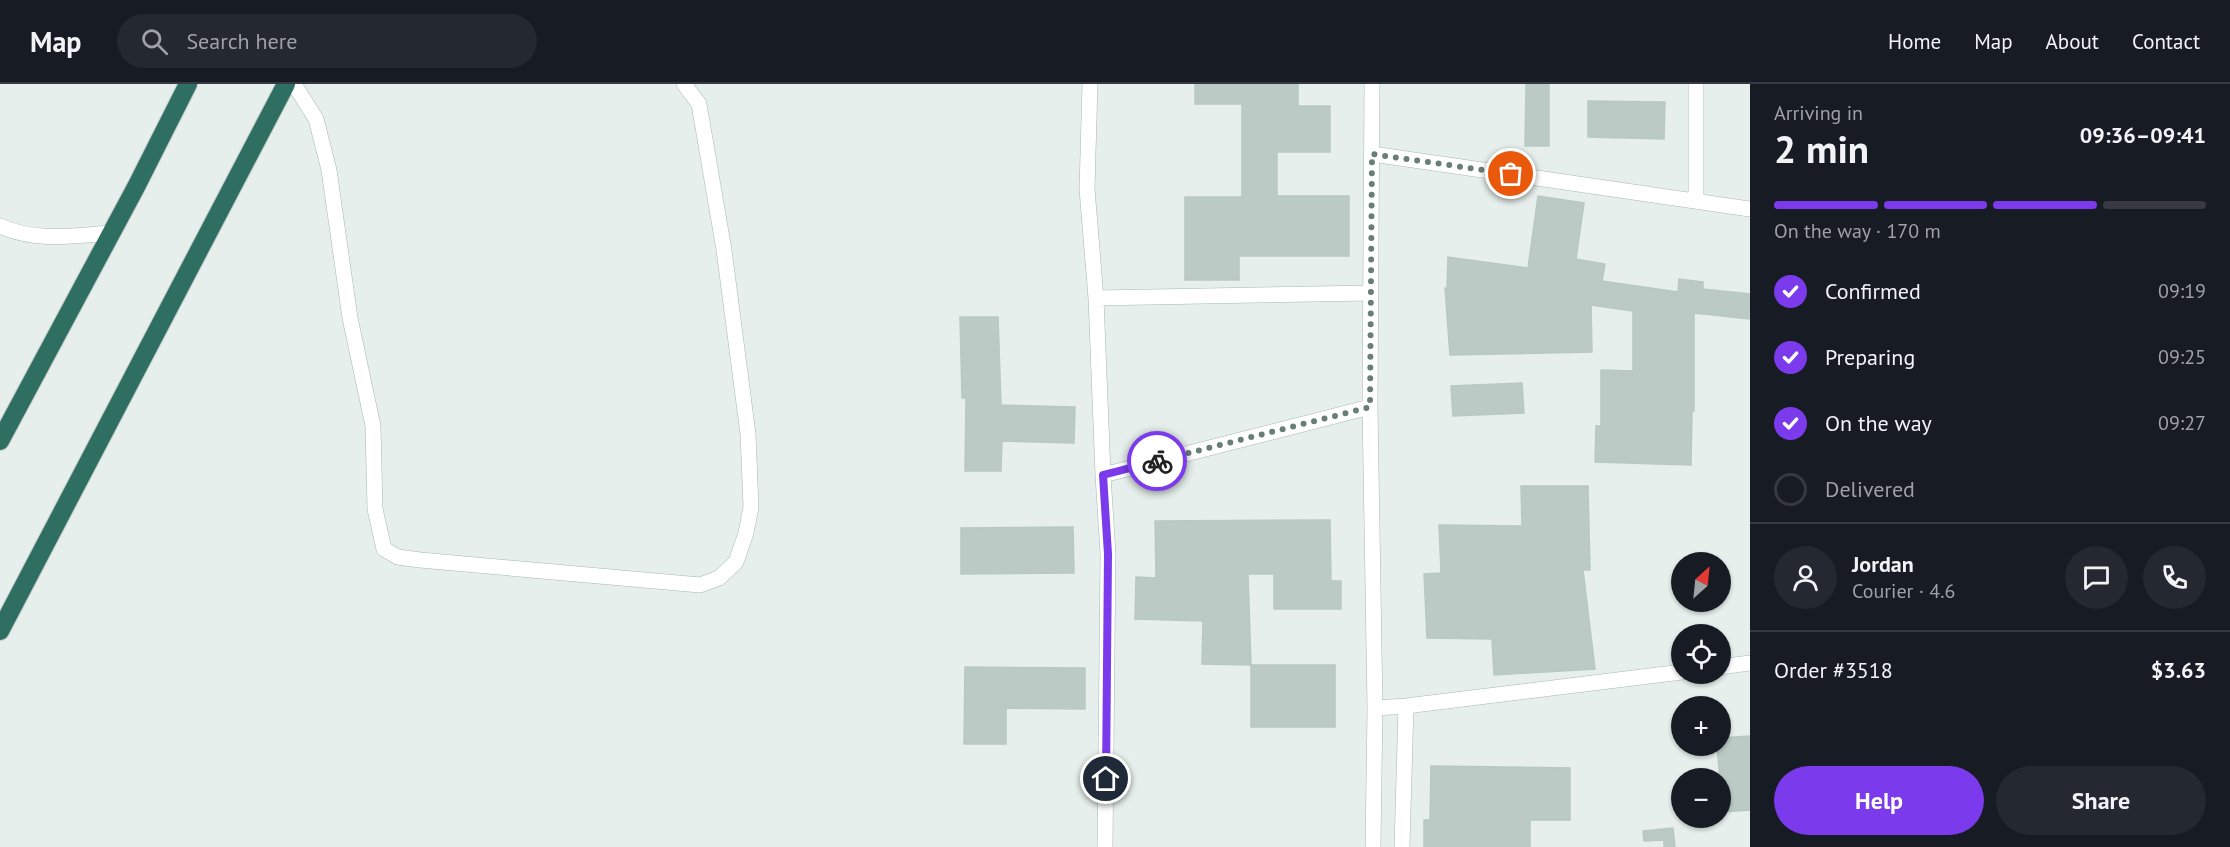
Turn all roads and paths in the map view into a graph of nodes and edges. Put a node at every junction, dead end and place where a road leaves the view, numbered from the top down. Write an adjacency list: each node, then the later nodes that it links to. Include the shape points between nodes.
1 (188, 84): 12 (highway)
2 (286, 84): 18 (highway)
3 (294, 84): 4 (street, via 316,119 329,170 350,318 373,426 375,509 384,549 398,557 420,560 700,585 718,578 736,562 751,507 748,434 724,250 699,104)
4 (684, 84)
5 (1090, 84): 14 (street, via 1087,189)
6 (1372, 84): 8 (street)
7 (1696, 84): 9 (street)
8 (1372, 154): 9 (street); 13 (street)
9 (1696, 200): 10 (street)
10 (1750, 209)
11 (0, 225): 12 (street, via 28,236 48,238)
12 (111, 233): 16 (highway)
13 (1371, 293): 14 (street); 15 (street)
14 (1096, 298): 17 (street)
15 (1370, 407): 17 (street); 23 (street)
16 (0, 441)
17 (1103, 475): 24 (street, via 1108,554)
18 (0, 631)
19 (1750, 663): 20 (street)
20 (1731, 666)
21 (1671, 673): 22 (street)
22 (1406, 706): 23 (street); 26 (street)
23 (1375, 708): 25 (street)
24 (1105, 847)
25 (1373, 847)
26 (1402, 847)

